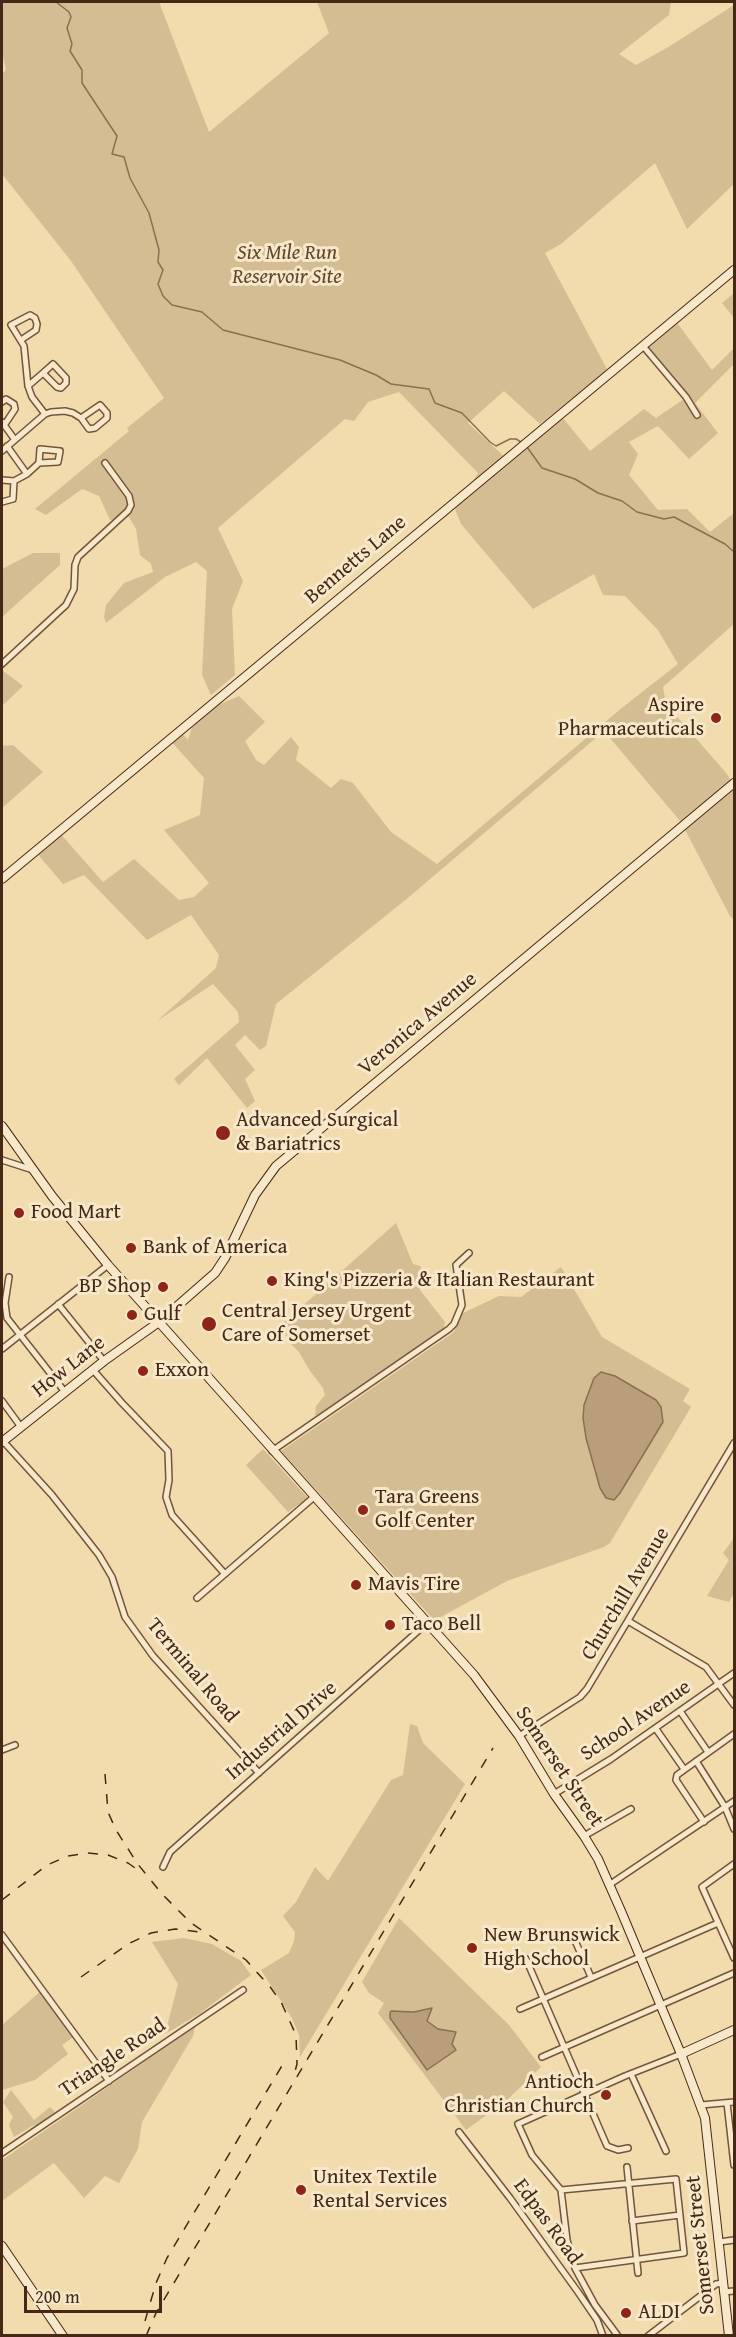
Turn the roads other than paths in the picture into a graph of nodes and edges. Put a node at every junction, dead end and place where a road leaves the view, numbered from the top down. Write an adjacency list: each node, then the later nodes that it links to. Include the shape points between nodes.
1 (735, 270): 3 (street, Bennetts Lane)
2 (21, 340): 2 (street, via 36,330 35,318 30,315 11,326); 5 (street)
3 (643, 346): 8 (street); 22 (street, Bennetts Lane)
4 (43, 373): 4 (street, via 53,364 66,383 57,387); 5 (street)
5 (28, 386): 7 (street)
6 (2, 402): 10 (street, via 6,399 15,409)
7 (45, 414): 9 (street, via 65,411); 11 (street)
8 (697, 415)
9 (81, 418): 9 (street, via 89,429 95,428 106,413 100,405)
10 (3, 423): 11 (street)
11 (15, 440): 12 (street)
12 (7, 446): 13 (street); 16 (street)
13 (2, 451)
14 (39, 463): 16 (street)
15 (105, 463): 20 (street, via 129,496 128,511 78,557 74,589 66,605)
16 (27, 474): 18 (street)
17 (2, 480): 18 (street)
18 (14, 481): 19 (street, via 13,499)
19 (2, 502)
20 (2, 664)
21 (735, 783): 30 (street, Veronica Avenue, via 276,1166 255,1195 220,1266)
22 (2, 879)
23 (2, 1126): 25 (street, Somerset Street)
24 (2, 1160): 25 (street)
25 (33, 1170): 27 (street, Somerset Street)
26 (469, 1253): 40 (street, via 456,1265 462,1305 454,1324)
27 (108, 1265): 29 (street); 30 (street, Somerset Street)
28 (9, 1277): 31 (street, via 6,1317)
29 (58, 1304): 31 (street); 33 (street)
30 (159, 1322): 33 (street, How Lane); 40 (street, Somerset Street)
31 (19, 1335): 32 (street); 35 (street)
32 (2, 1349)
33 (104, 1361): 34 (street, How Lane)
34 (93, 1370): 35 (street, How Lane); 42 (street, via 168,1451 166,1497 172,1515)
35 (64, 1392): 37 (street, How Lane)
36 (2, 1401): 37 (street)
37 (21, 1427): 38 (street, How Lane)
38 (2, 1442): 58 (street, Terminal Road, via 52,1495 99,1555 112,1577 125,1617 153,1656)
39 (735, 1443): 44 (street, Churchill Avenue)
40 (272, 1451): 41 (street, Somerset Street)
41 (314, 1497): 42 (street); 45 (street, Somerset Street)
42 (225, 1574): 43 (street)
43 (197, 1598)
44 (628, 1621): 47 (street, via 695,1659); 52 (street, Churchill Avenue, via 580,1697)
45 (427, 1623): 52 (street, Somerset Street, via 474,1675); 58 (street, Industrial Drive)
46 (735, 1673): 47 (street, School Avenue)
47 (720, 1683): 48 (street); 49 (street, School Avenue)
48 (735, 1705)
49 (680, 1711): 50 (street, School Avenue); 55 (street)
50 (656, 1729): 57 (street); 59 (street, School Avenue)
51 (735, 1734): 55 (street)
52 (519, 1736): 59 (street, Somerset Street)
53 (15, 1745): 54 (street)
54 (2, 1750)
55 (708, 1752): 56 (street)
56 (696, 1761): 57 (street); 61 (street)
57 (684, 1769): 63 (street, via 676,1780)
58 (259, 1773): 67 (street, Industrial Drive, via 170,1852)
59 (554, 1794): 65 (street, Somerset Street)
60 (735, 1801): 61 (street)
61 (725, 1807): 63 (street); 64 (street)
62 (631, 1809): 65 (street)
63 (704, 1822): 68 (street)
64 (735, 1829)
65 (584, 1836): 68 (street, Somerset Street)
66 (735, 1864): 69 (street, via 702,1887)
67 (164, 1867)
68 (609, 1885): 72 (street, Somerset Street)
69 (718, 1923): 72 (street); 73 (street)
70 (2, 1935): 86 (street)
71 (576, 1943): 76 (street)
72 (640, 1957): 76 (street); 79 (street, Somerset Street)
73 (735, 1958)
74 (526, 1959): 78 (street)
75 (735, 1973): 79 (street)
76 (591, 1977): 78 (street)
77 (243, 1990): 86 (street, Triangle Road)
78 (544, 1999): 80 (street); 82 (street)
79 (661, 2006): 82 (street); 83 (street, Somerset Street)
80 (520, 2009)
81 (735, 2030): 83 (street)
82 (564, 2048): 84 (street); 87 (street)
83 (681, 2054): 85 (street); 90 (street, Somerset Street)
84 (542, 2058)
85 (631, 2074): 87 (street); 93 (street)
86 (109, 2081): 94 (street, Triangle Road)
87 (585, 2095): 92 (street, via 607,2146); 98 (street, via 518,2124 532,2155)
88 (735, 2102): 89 (street)
89 (727, 2103): 90 (street); 95 (street)
90 (701, 2105): 102 (street, Somerset Street, via 710,2148)
91 (459, 2132): 110 (street, Edpas Road, via 578,2292)
92 (628, 2148)
93 (666, 2151)
94 (2, 2153)
95 (735, 2165)
96 (627, 2167): 97 (street)
97 (628, 2184): 98 (street); 99 (street, via 676,2180); 100 (street)
98 (561, 2190): 105 (street)
99 (680, 2216): 100 (street); 104 (street, via 684,2253)
100 (632, 2221): 104 (street)
101 (735, 2240): 102 (street)
102 (719, 2242): 107 (street, Somerset Street)
103 (2, 2246): 109 (street)
104 (636, 2258): 105 (street); 106 (street)
105 (575, 2268): 111 (street)
106 (638, 2273)
107 (723, 2288): 108 (street); 112 (street, via 716,2284); 113 (street, Somerset Street)
108 (735, 2291)
109 (63, 2336)
110 (603, 2336)
111 (618, 2336)
112 (648, 2336)
113 (729, 2336)

